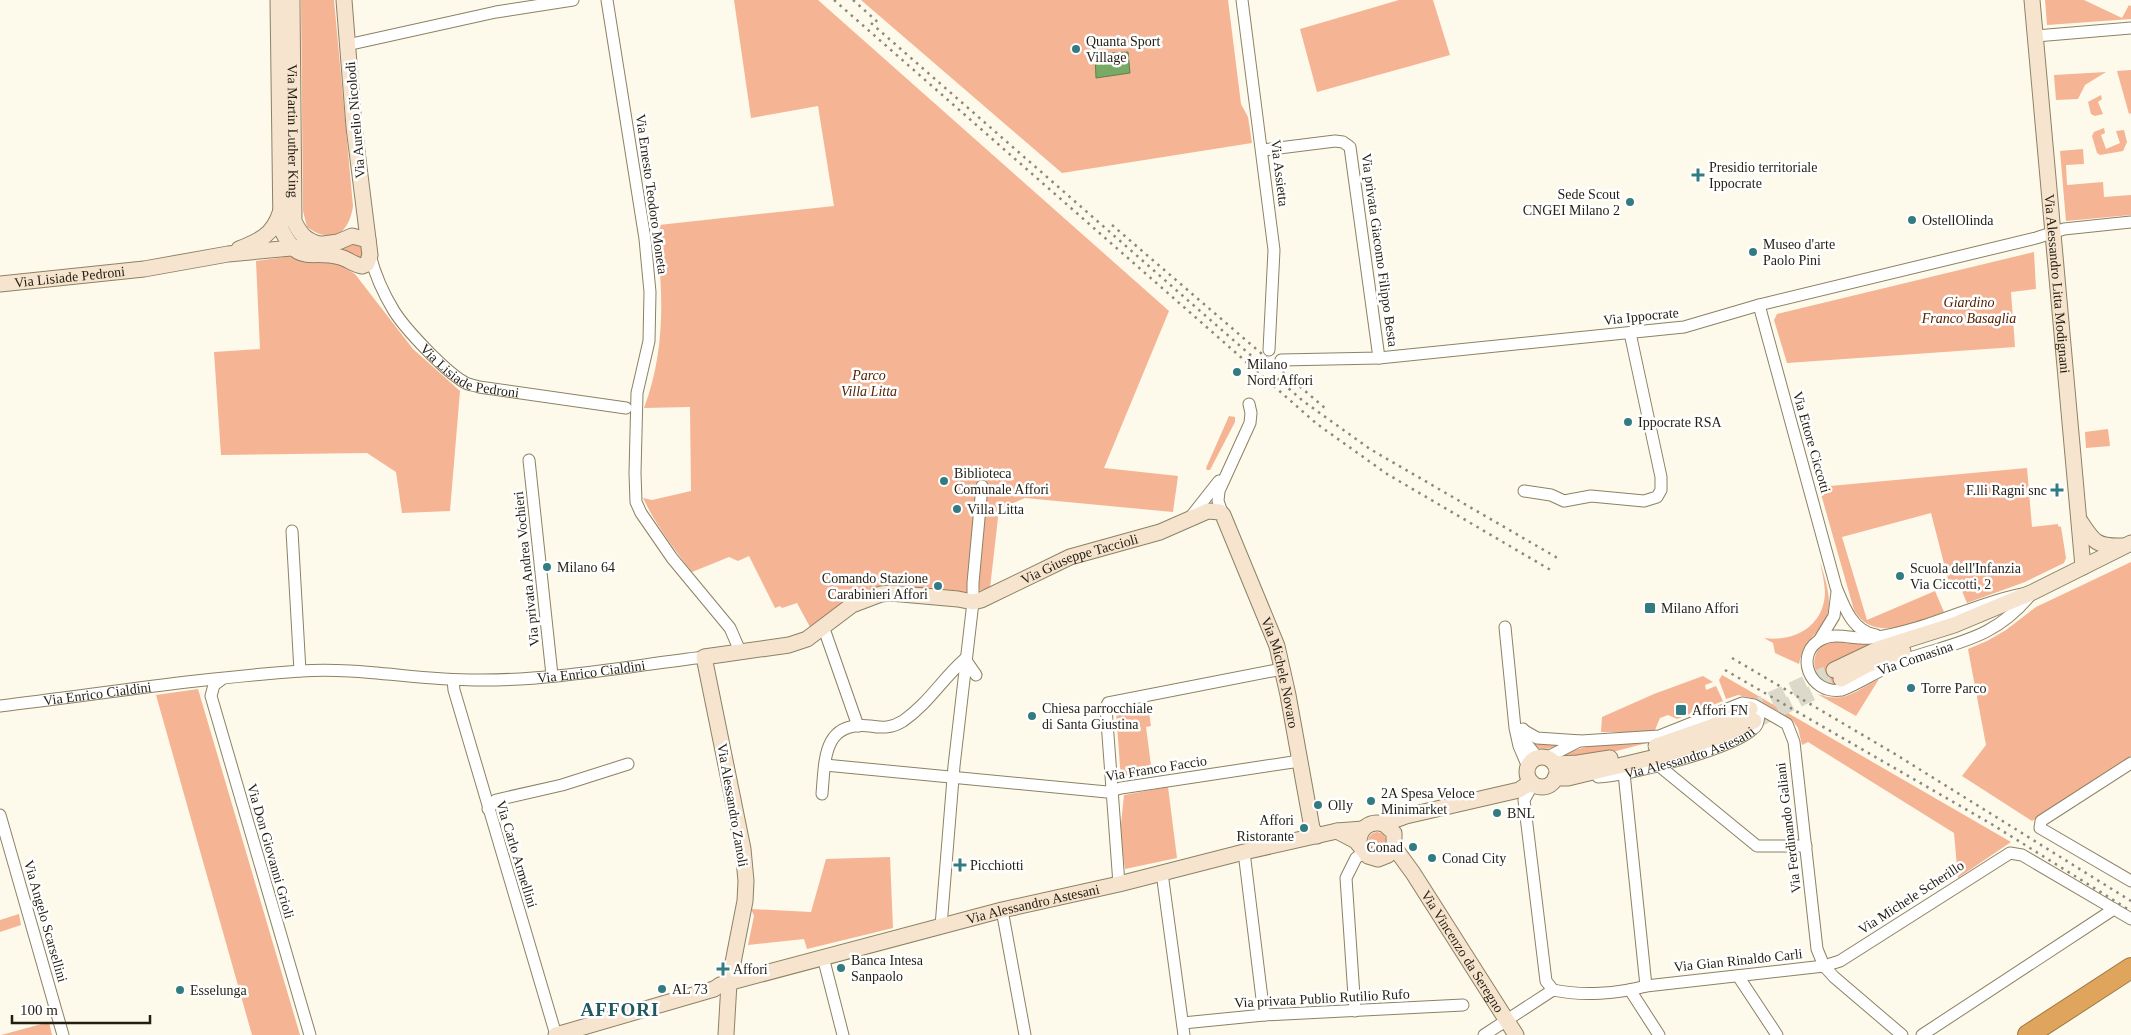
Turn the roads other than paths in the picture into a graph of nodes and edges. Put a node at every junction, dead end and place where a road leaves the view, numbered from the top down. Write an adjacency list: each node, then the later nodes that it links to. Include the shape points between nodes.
1 (278, 0): 12 (street, Via Martin Luther King)
2 (292, 0): 17 (street, Via Martin Luther King, via 294,221 304,238)
3 (344, 0): 10 (street, Via Aurelio Nicolodi)
4 (573, 0): 10 (street, via 496,12)
5 (607, 0): 27 (street, Via Ernesto Teodoro Moneta, via 649,269 649,334)
6 (1242, 0): 11 (street, Via Assietta)
7 (2032, 0): 9 (street, Via Alessandro Litta Modignani)
8 (2131, 28): 9 (street)
9 (2036, 36): 15 (street, Via Alessandro Litta Modignani)
10 (348, 45): 13 (street, Via Aurelio Nicolodi)
11 (1262, 150): 24 (street, Via Assietta, via 1274,250); 25 (street, Via privata Giacomo Filippo Besta, via 1335,141 1350,147)
12 (280, 212): 18 (street, Via Martin Luther King, via 281,229); 20 (street, Via Lisiade Pedroni, via 275,226 266,236)
13 (364, 213): 16 (street); 19 (street, Via Aurelio Nicolodi)
14 (2131, 222): 15 (street, Via Ippocrate, via 2064,229)
15 (2054, 233): 22 (street, Via Ippocrate); 36 (street, Via Alessandro Litta Modignani)
16 (352, 236): 17 (street); 19 (street)
17 (324, 244): 18 (street)
18 (292, 248): 19 (street, Via Lisiade Pedroni, via 307,255 341,257 362,266 366,264); 20 (street, Via Lisiade Pedroni)
19 (369, 248): 29 (street, Via Lisiade Pedroni, via 376,277 395,313 417,339 465,383)
20 (228, 254): 21 (street, Via Lisiade Pedroni, via 128,271)
21 (0, 284)
22 (1759, 305): 23 (street, Via Ippocrate, via 1684,327); 41 (street, Via Ettore Ciccotti)
23 (1630, 333): 25 (street, Via Ippocrate); 34 (street, via 1661,476 1661,490 1657,496 1644,501 1591,496 1564,501 1551,494)
24 (1268, 350)
25 (1379, 358): 26 (street, Via Ippocrate)
26 (1281, 360)
27 (637, 393): 29 (street, Via Ernesto Teodoro Moneta); 30 (street, Via Ernesto Teodoro Moneta)
28 (1249, 404): 32 (street, via 1250,423)
29 (626, 408): 30 (street)
30 (636, 425): 48 (street, Via Ernesto Teodoro Moneta, via 635,495 641,513 672,558 730,628)
31 (529, 460): 54 (street, Via privata Andrea Vochieri)
32 (1225, 474): 35 (street, via 1218,496); 37 (street)
33 (982, 486): 43 (street)
34 (1524, 491)
35 (1223, 515): 37 (street, Via Giuseppe Taccioli, via 1211,510); 52 (street, Via Michele Novaro, via 1274,638)
36 (2078, 518): 39 (street, via 2091,538 2102,546); 40 (street, Via Alessandro Litta Modignani)
37 (1188, 521): 43 (street, Via Giuseppe Taccioli, via 1070,557)
38 (292, 531): 51 (street)
39 (2129, 544): 40 (street, Via Comasina)
40 (2083, 567): 42 (street, Via Comasina)
41 (1836, 587): 46 (street, Via Ettore Ciccotti, via 1857,626 1868,634); 47 (street, Via Ettore Ciccotti, via 1834,616)
42 (2033, 592): 46 (street, Via Comasina, via 2001,598 1910,630); 47 (street, Via Comasina, via 2018,610 1995,627 1884,668 1842,690 1823,688 1809,672 1809,652); 53 (street, Via Comasina, via 1998,615 1958,634)
43 (973, 602): 44 (street, Via Enrico Cialdini, via 886,593 852,605); 50 (street)
44 (823, 626): 48 (street, Via Enrico Cialdini, via 813,636 789,645); 63 (street)
45 (1505, 628): 61 (street)
46 (1882, 636): 47 (street, Via Comasina)
47 (1820, 640)
48 (740, 651): 49 (street, Via Enrico Cialdini)
49 (704, 657): 54 (street, Via Enrico Cialdini); 97 (street, Via Alessandro Zanoli, via 743,849 746,881)
50 (965, 659): 55 (street); 63 (street, via 919,709 900,723 881,728); 73 (street)
51 (300, 671): 56 (street, Via Enrico Cialdini); 57 (street, Via Enrico Cialdini)
52 (1284, 674): 66 (street, Via Michele Novaro); 74 (street, via 1277,670 1108,703)
53 (1837, 674)
54 (552, 675): 57 (street, Via Enrico Cialdini)
55 (976, 675)
56 (222, 679): 58 (street, Via Enrico Cialdini); 59 (street, via 214,685)
57 (453, 680): 76 (street, Via Carlo Armellini)
58 (194, 682): 59 (street, via 203,686); 60 (street, Via Enrico Cialdini)
59 (211, 696): 107 (street, Via Don Giovanni Grioli)
60 (0, 706)
61 (1513, 712): 64 (street, via 1522,719); 71 (street, via 1519,746)
62 (1753, 712): 65 (street, Via Alessandro Astesani, via 1742,703 1736,704 1659,736); 70 (street, Via Alessandro Astesani, via 1758,710 1758,723 1749,733); 71 (street, Via Alessandro Astesani, via 1714,738 1660,756); 82 (street, Via Ferdinando Galiani, via 1787,724 1791,732)
63 (858, 726): 69 (street, via 842,729 831,740)
64 (1523, 730): 65 (street, Via Alessandro Astesani, via 1537,738); 71 (street, via 1526,743)
65 (1581, 741): 71 (street, Via Alessandro Astesani)
66 (1298, 752): 74 (street, Via Franco Faccio, via 1293,762); 80 (street, Via Michele Novaro, via 1312,828)
67 (2131, 763): 86 (street, via 2041,821 2040,828)
68 (628, 764): 76 (street, via 562,785 496,800)
69 (824, 765): 73 (street, Via Franco Faccio); 75 (street)
70 (1658, 765): 72 (street, Via Alessandro Astesani); 82 (street, via 1757,846)
71 (1543, 772): 72 (street, Via Alessandro Astesani, via 1602,777); 81 (street, Via Alessandro Astesani, via 1519,790 1410,815); 99 (street, via 1524,800 1546,981)
72 (1624, 773): 98 (street)
73 (956, 775): 74 (street, Via Franco Faccio, via 1107,792); 91 (street)
74 (1114, 790): 87 (street)
75 (822, 794)
76 (488, 809): 108 (street, Via Carlo Armellini)
77 (0, 815): 106 (street, Via Angelo Scarsellini)
78 (1363, 829): 79 (street, Via Alessandro Astesani); 81 (street, Via Alessandro Astesani, via 1373,823); 83 (street)
79 (1337, 831): 80 (street, Via Alessandro Astesani); 83 (street, via 1356,841)
80 (1317, 836): 84 (street, Via Alessandro Astesani)
81 (1390, 840): 83 (street, via 1378,859); 104 (street, Via Vincenzo da Seregno)
82 (1806, 846): 93 (street, Via Ferdinando Galiani, via 1817,949)
83 (1361, 849): 102 (street, via 1346,878)
84 (1244, 852): 85 (street, Via Alessandro Astesani); 103 (street)
85 (1162, 873): 87 (street, Via Alessandro Astesani); 105 (street)
86 (2131, 881)
87 (1119, 884): 89 (street, Via Alessandro Astesani)
88 (2114, 909): 90 (street); 93 (street, Via Michele Scherillo, via 2014,852 1840,961); 118 (street)
89 (1002, 910): 91 (street, Via Alessandro Astesani); 111 (street)
90 (2131, 919)
91 (941, 926): 92 (street, Via Alessandro Astesani)
92 (823, 957): 97 (street, Via Alessandro Astesani); 110 (street)
93 (1824, 966): 95 (street, Via Gian Rinaldo Carli); 117 (street)
94 (2131, 968): 119 (highway)
95 (1738, 976): 98 (street, Via Gian Rinaldo Carli); 116 (street)
96 (2131, 980): 120 (highway)
97 (729, 983): 108 (street, Via Alessandro Astesani); 109 (street, Via Alessandro Zanoli)
98 (1646, 986): 100 (street, Via Gian Rinaldo Carli)
99 (1553, 990): 100 (street, Via Gian Rinaldo Carli, via 1569,993); 104 (street)
100 (1630, 990): 115 (street)
101 (1464, 1005): 102 (street, Via privata Publio Rutilio Rufo)
102 (1355, 1011): 103 (street, Via privata Publio Rutilio Rufo)
103 (1264, 1015): 105 (street, Via privata Publio Rutilio Rufo)
104 (1507, 1021): 113 (street); 114 (street, Via Vincenzo da Seregno)
105 (1183, 1023): 112 (street)
106 (63, 1035)
107 (310, 1035)
108 (556, 1035)
109 (726, 1035)
110 (843, 1035)
111 (1025, 1035)
112 (1184, 1035)
113 (1484, 1035)
114 (1516, 1035)
115 (1659, 1035)
116 (1777, 1035)
117 (1902, 1035)
118 (1922, 1035)
119 (2028, 1035)
120 (2047, 1035)

